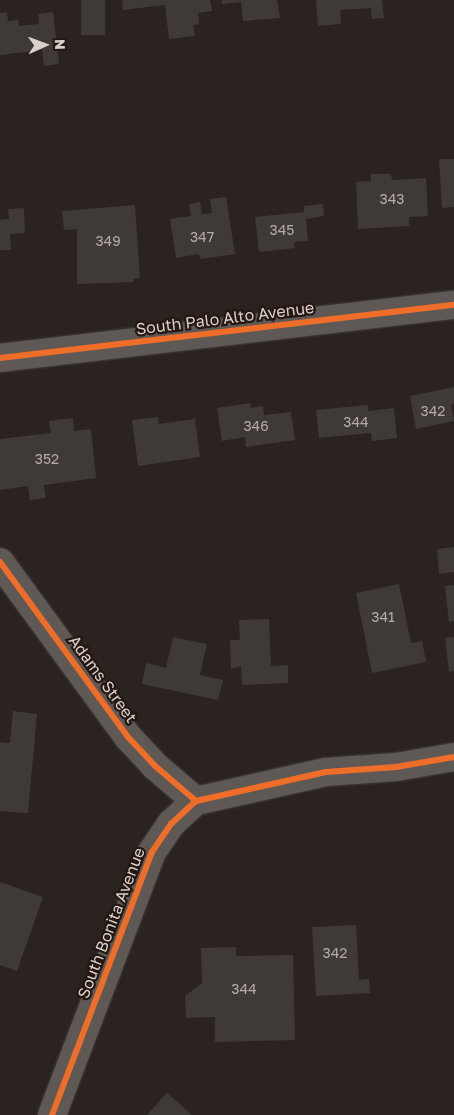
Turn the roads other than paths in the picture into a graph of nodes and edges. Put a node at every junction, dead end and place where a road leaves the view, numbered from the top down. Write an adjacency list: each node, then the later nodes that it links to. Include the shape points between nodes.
1 (454, 305): 2 (street, South Palo Alto Avenue)
2 (0, 358)
3 (0, 562): 5 (street, Adams Street, via 129,738 155,766)
4 (454, 757): 5 (street, via 396,767 326,772)
5 (196, 801): 6 (street, South Bonita Avenue, via 171,824 152,852)
6 (52, 1115)

